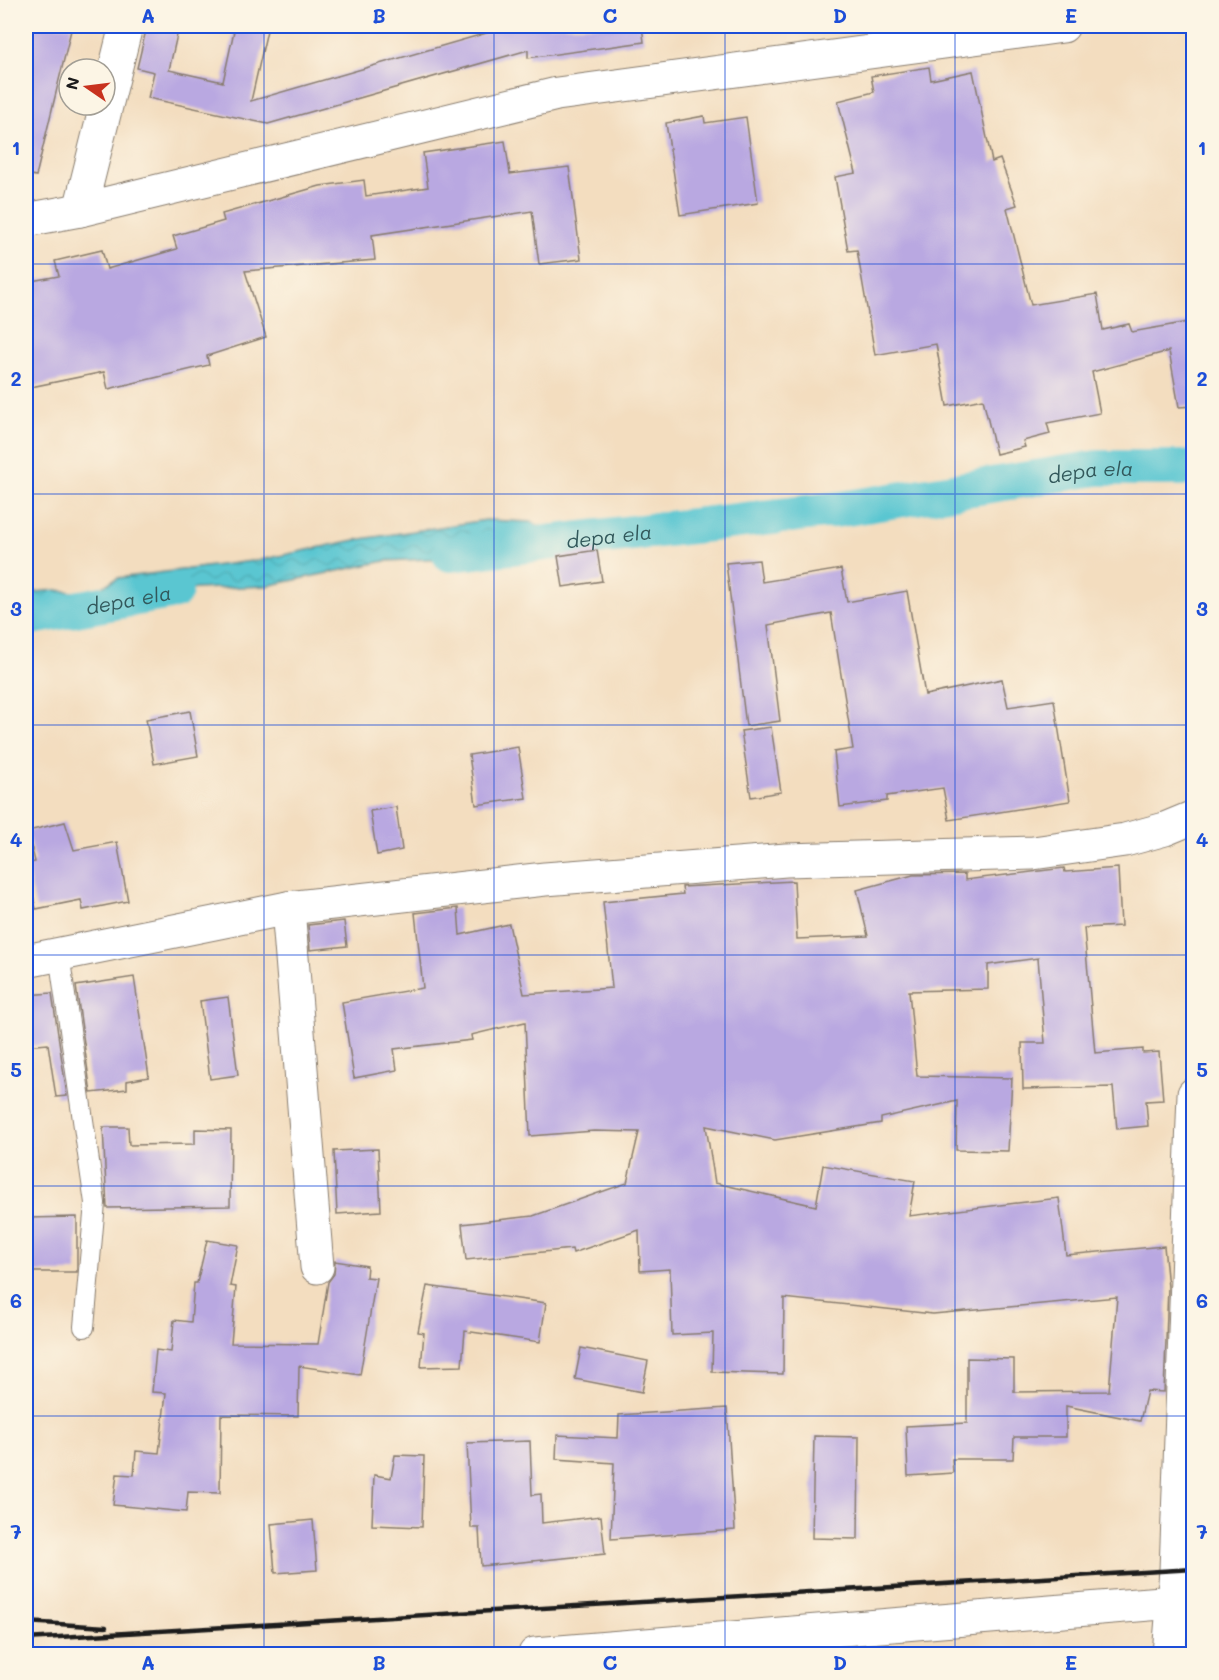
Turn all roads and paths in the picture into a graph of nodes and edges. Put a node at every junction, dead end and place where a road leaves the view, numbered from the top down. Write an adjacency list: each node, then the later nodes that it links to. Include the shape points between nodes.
1 (126, 26): 3 (street)
2 (1063, 26): 3 (street, via 557,94)
3 (80, 210): 4 (street)
4 (26, 220)
5 (1194, 817): 6 (street, via 1165,830 1125,840 1033,853 774,861 545,879)
6 (288, 908): 7 (street); 10 (street)
7 (59, 954): 8 (street); 11 (lane, via 95,1203)
8 (26, 961)
9 (1194, 1094): 12 (street)
10 (317, 1267)
11 (84, 1327)
12 (1174, 1602): 13 (street); 14 (street)
13 (557, 1654)
14 (1169, 1654)

